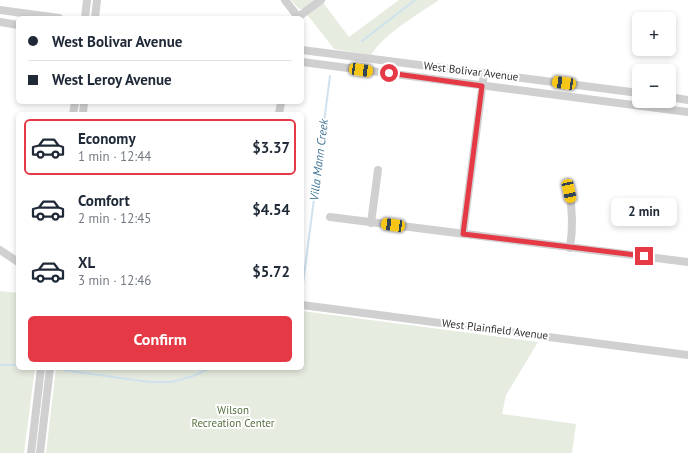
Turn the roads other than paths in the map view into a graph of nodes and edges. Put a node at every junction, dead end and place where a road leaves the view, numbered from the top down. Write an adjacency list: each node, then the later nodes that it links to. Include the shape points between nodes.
1 (87, 0): 7 (street)
2 (97, 0): 8 (street)
3 (285, 0): 9 (street)
4 (321, 0): 10 (street)
5 (0, 10): 6 (street)
6 (44, 16)
7 (85, 16)
8 (94, 16)
9 (296, 16)
10 (300, 16)
11 (0, 22): 12 (street)
12 (16, 25)
13 (304, 50): 15 (street, West Bolivar Avenue)
14 (304, 62): 16 (street, West Bolivar Avenue)
15 (484, 73): 16 (street); 17 (street, West Bolivar Avenue)
16 (482, 86): 21 (street, West Bolivar Avenue); 27 (street)
17 (607, 89): 18 (street, West Bolivar Avenue); 21 (street)
18 (632, 92)
19 (676, 98): 20 (street)
20 (688, 100)
21 (605, 101): 22 (street, West Bolivar Avenue)
22 (688, 112)
23 (378, 170): 26 (street)
24 (569, 191): 28 (street, via 573,207)
25 (330, 217): 26 (street)
26 (371, 222): 27 (street)
27 (463, 234): 28 (street)
28 (570, 248): 31 (street)
29 (0, 250): 30 (street)
30 (16, 261)
31 (688, 262)
32 (304, 305): 33 (street, West Plainfield Avenue)
33 (688, 355)
34 (41, 370): 36 (street)
35 (50, 370): 37 (street)
36 (31, 453)
37 (40, 453)

